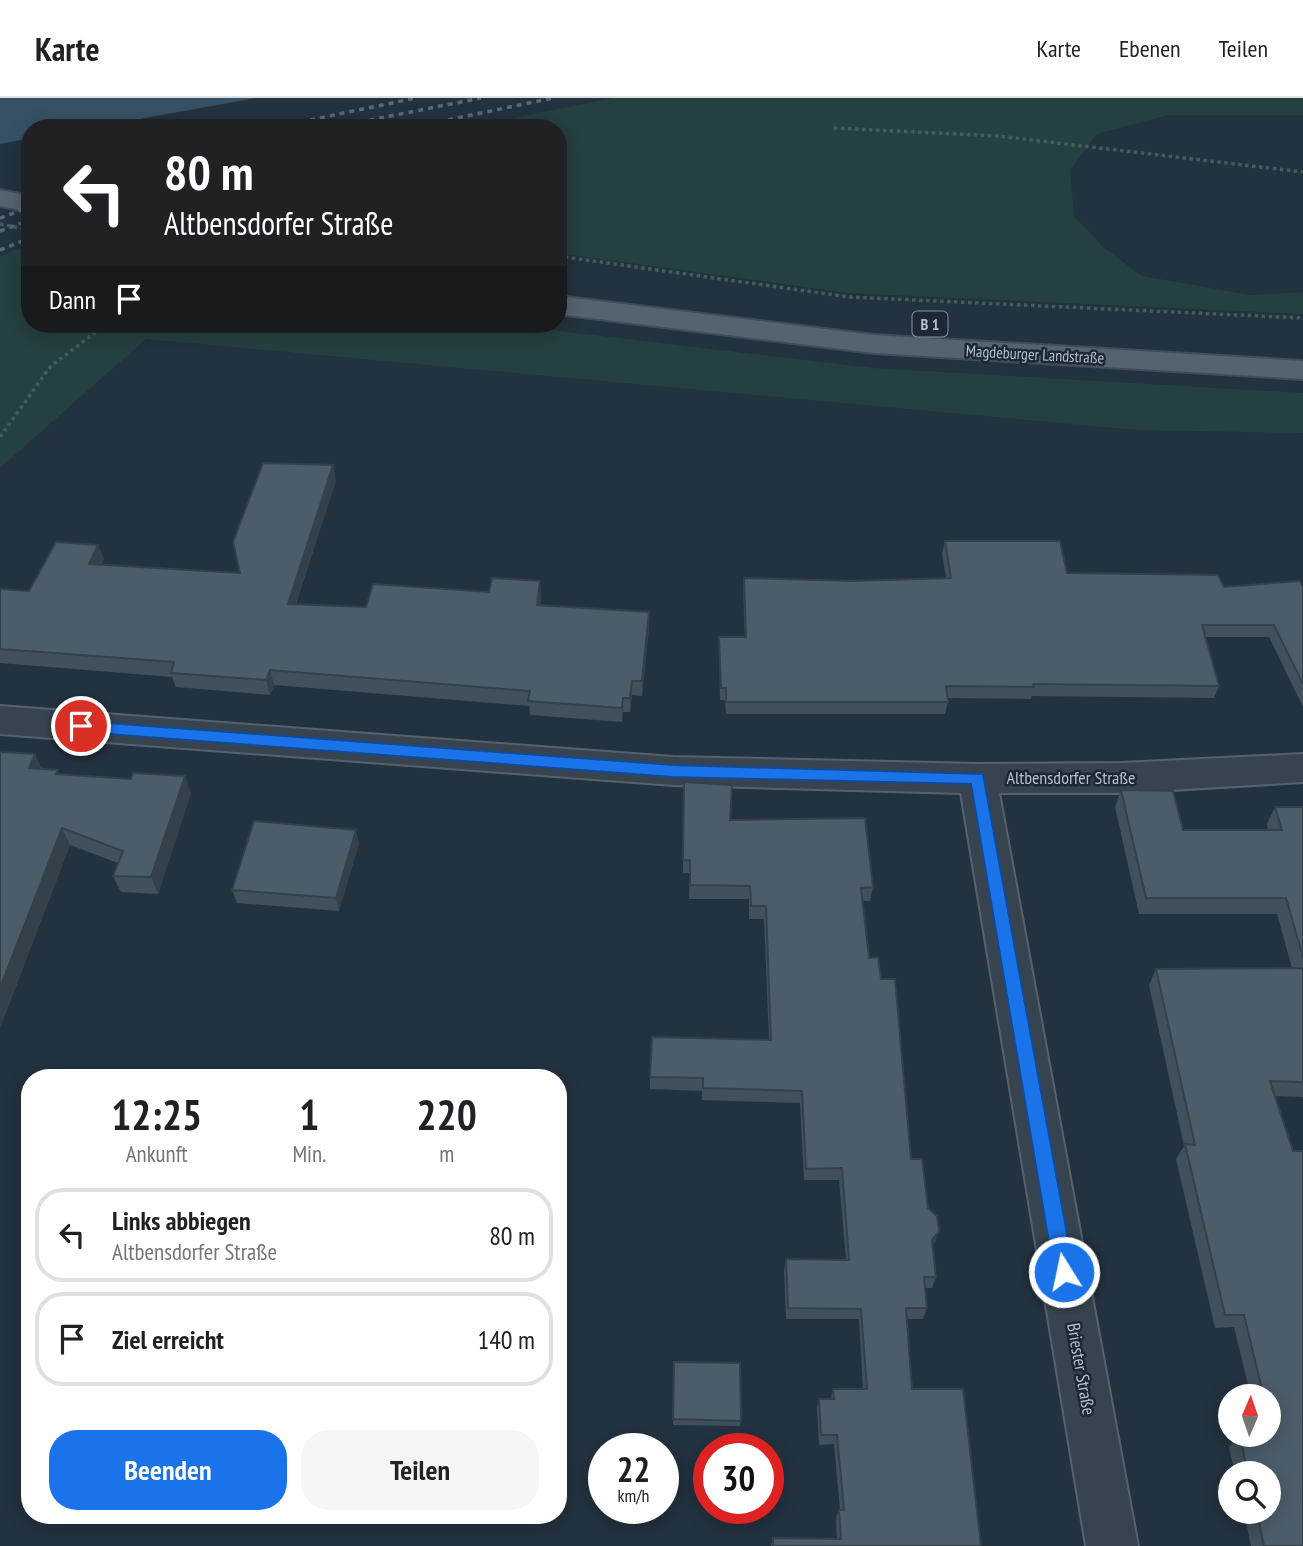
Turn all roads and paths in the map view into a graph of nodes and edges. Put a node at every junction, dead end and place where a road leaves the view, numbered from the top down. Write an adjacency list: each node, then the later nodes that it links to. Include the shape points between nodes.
1 (834, 128): 2 (path, via 998,136)
2 (1303, 172)
3 (0, 198): 4 (main road)
4 (21, 202)
5 (0, 224): 6 (path, bridge)
6 (21, 228)
7 (567, 257): 10 (path, via 849,297)
8 (567, 284): 12 (main road, Magdeburger Landstraße / B 1, via 888,321 1095,337)
9 (567, 306): 13 (main road, Magdeburger Landstraße / B 1, via 874,344)
10 (1303, 318)
11 (94, 333): 14 (path, via 50,367)
12 (1303, 345)
13 (1303, 370)
14 (0, 437)
15 (0, 720): 17 (street, Altbensdorfer Straße, via 673,771)
16 (1303, 768): 17 (street, Altbensdorfer Straße, via 1121,779)
17 (978, 779): 18 (street, Briester Straße)
18 (1112, 1546)

